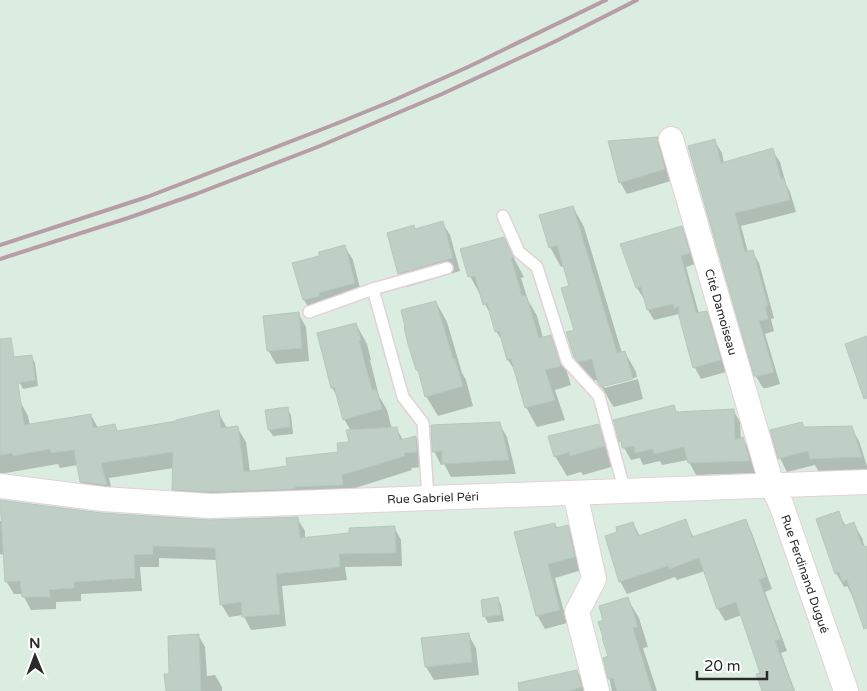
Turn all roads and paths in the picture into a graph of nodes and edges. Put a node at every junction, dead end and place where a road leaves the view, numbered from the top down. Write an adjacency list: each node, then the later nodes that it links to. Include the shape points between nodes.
1 (670, 139): 8 (street, Cité Damoiseau)
2 (503, 216): 9 (lane, via 519,252 537,267 567,361 599,396)
3 (447, 268): 4 (lane)
4 (373, 289): 5 (lane); 11 (lane, via 403,397 423,422)
5 (309, 312)
6 (867, 482): 8 (street, Rue Gabriel Péri)
7 (0, 486): 11 (street, Rue Gabriel Péri, via 103,499 211,506)
8 (772, 486): 9 (street, Rue Gabriel Péri); 13 (street, Rue Ferdinand Dugué)
9 (626, 492): 10 (street, Rue Gabriel Péri)
10 (575, 493): 11 (street, Rue Gabriel Péri); 12 (street, via 594,578 577,612)
11 (428, 498)
12 (597, 691)
13 (846, 691)

